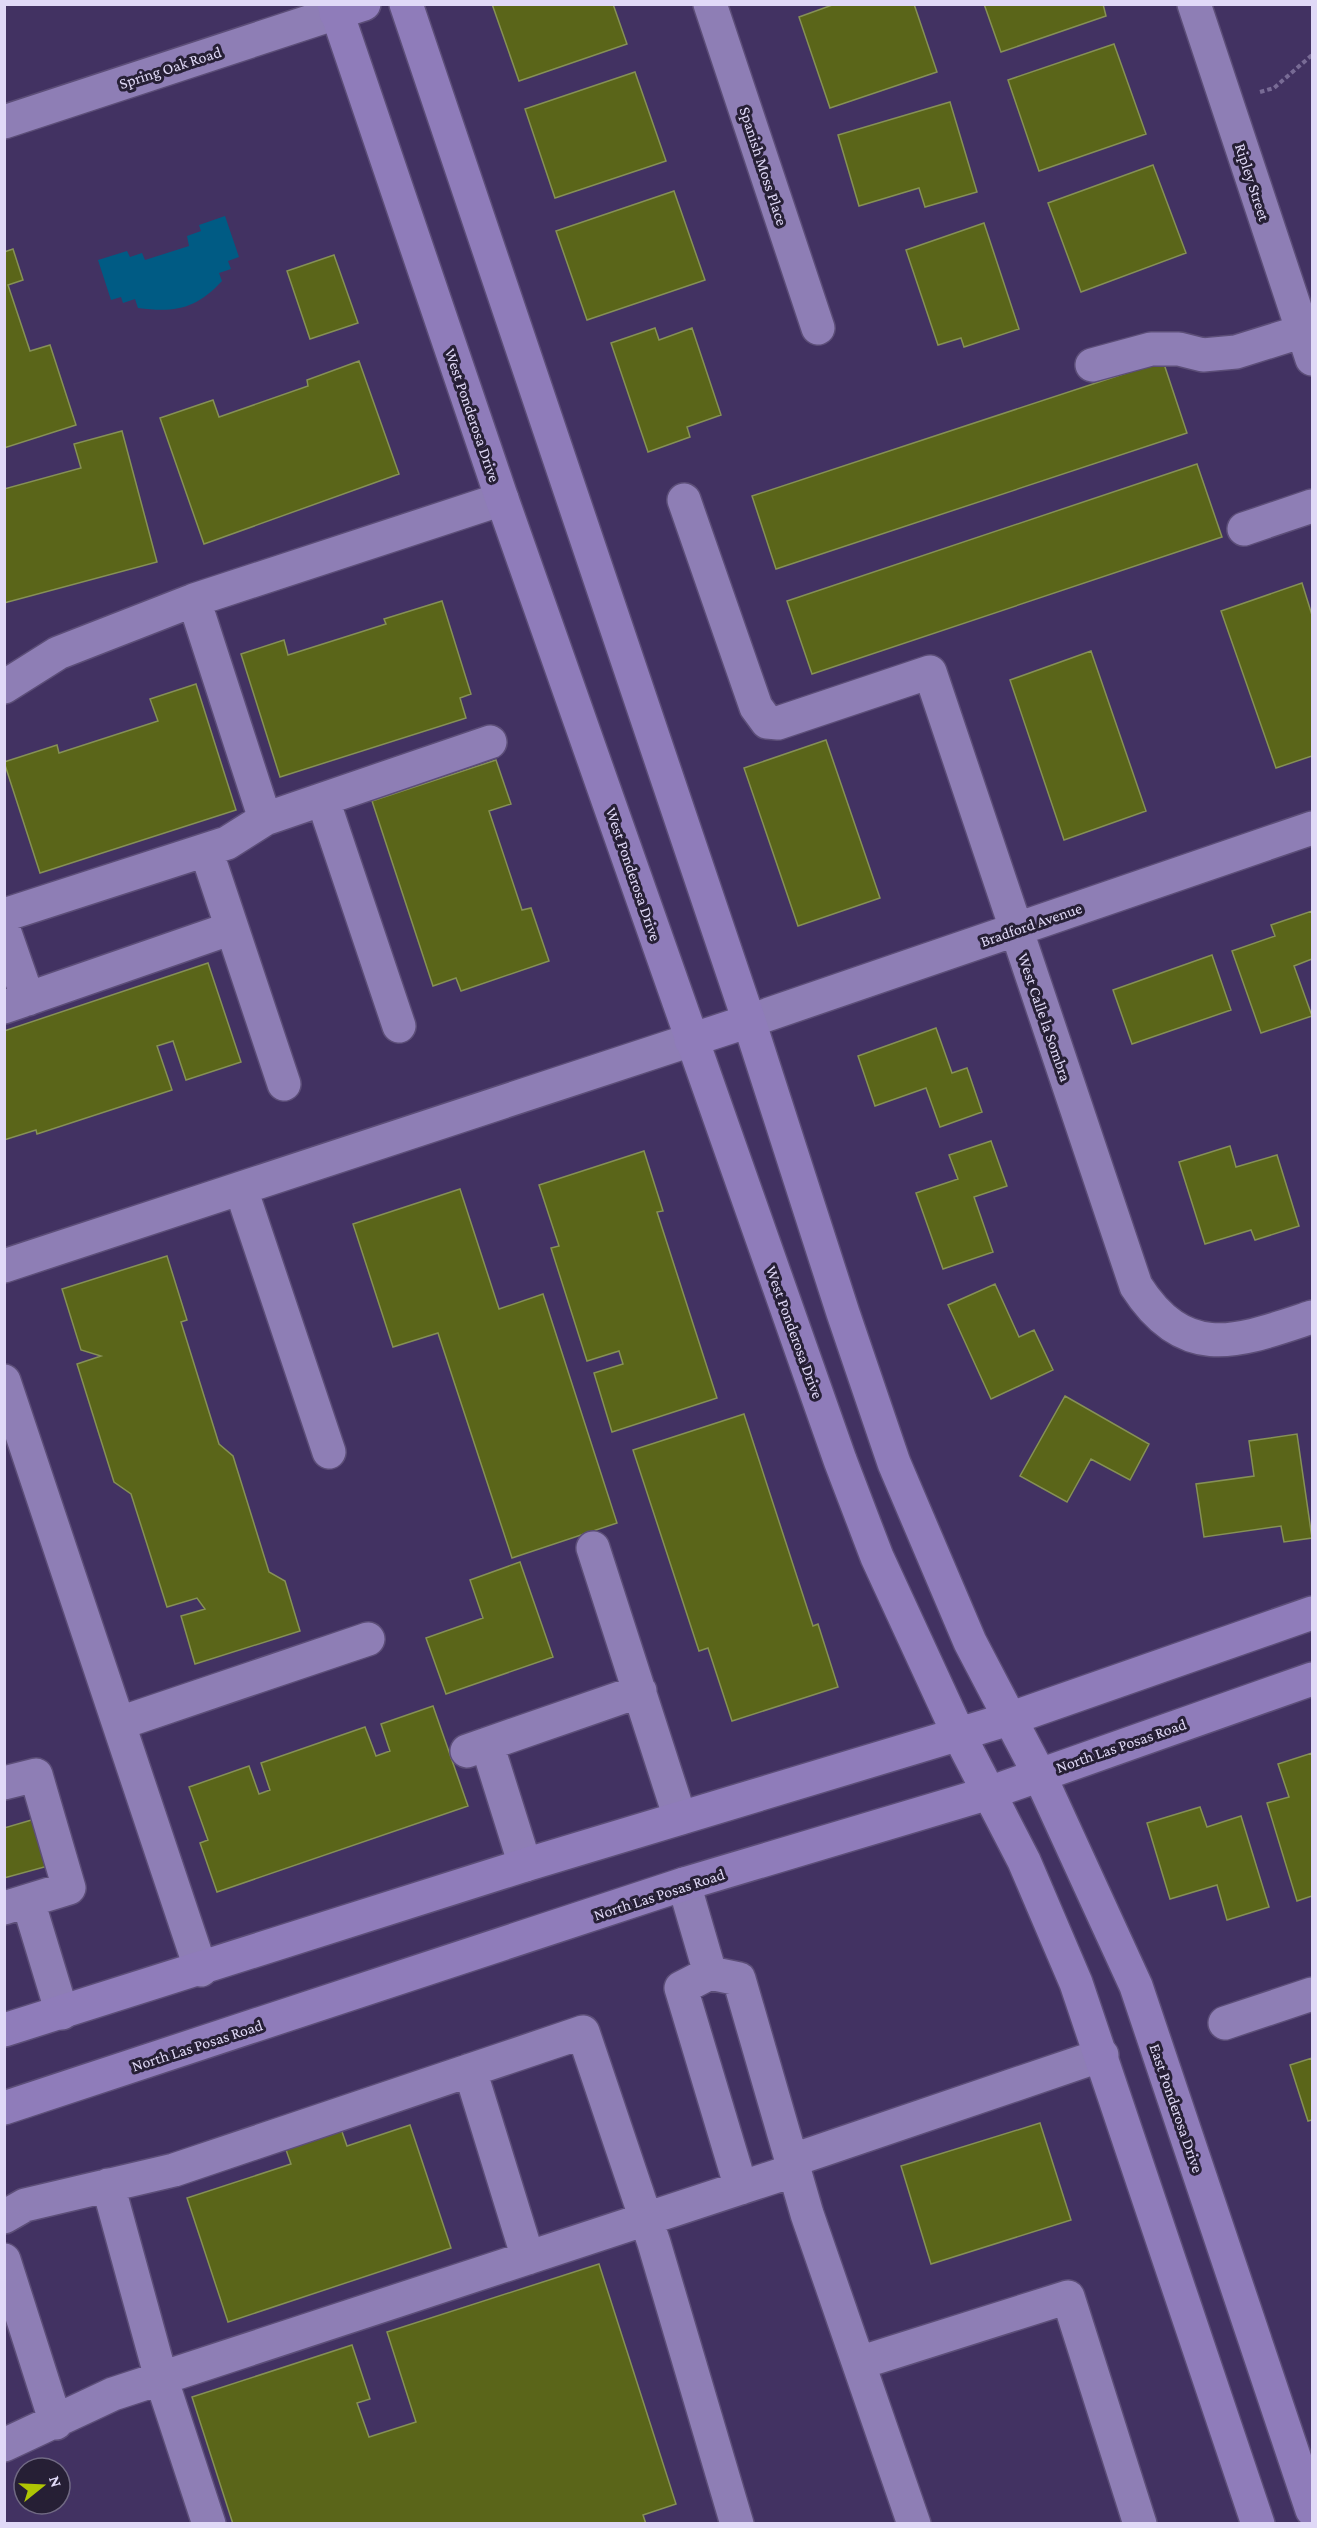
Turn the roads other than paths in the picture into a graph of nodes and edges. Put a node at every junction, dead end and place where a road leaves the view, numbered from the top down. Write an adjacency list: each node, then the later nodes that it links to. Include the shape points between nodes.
1 (406, 4): 25 (main road)
2 (710, 4): 6 (street, Spanish Moss Place)
3 (1194, 4): 7 (street, Ripley Street)
4 (344, 7): 5 (street, Spring Oak Road); 9 (main road, West Ponderosa Drive)
5 (4, 122)
6 (818, 328)
7 (1308, 345): 8 (street, via 1203,355 1179,349 1151,349)
8 (1092, 365)
9 (502, 499): 13 (street); 27 (main road, West Ponderosa Drive)
10 (684, 500): 23 (street, West Calle la Sombra, via 756,706 766,722 778,723 930,672)
11 (1312, 506): 12 (street)
12 (1244, 529)
13 (194, 600): 14 (street, via 58,653); 17 (street)
14 (4, 687)
15 (490, 742): 16 (street)
16 (323, 800): 17 (street); 26 (street)
17 (266, 819): 19 (street, via 227,843)
18 (1312, 828): 23 (street, Bradford Avenue)
19 (206, 850): 20 (street); 21 (street)
20 (4, 915)
21 (232, 928): 24 (street); 28 (street)
22 (4, 930): 24 (street)
23 (1015, 930): 25 (street, Bradford Avenue); 31 (street, West Calle la Sombra, via 1136,1286 1160,1318 1194,1337 1231,1341)
24 (16, 1003)
25 (749, 1020): 27 (main road); 39 (main road, via 894,1463 965,1633)
26 (399, 1026)
27 (692, 1040): 29 (street); 41 (main road, West Ponderosa Drive, via 877,1557)
28 (284, 1084)
29 (241, 1189): 30 (street); 33 (street)
30 (4, 1266)
31 (1312, 1317)
32 (4, 1380): 40 (street)
33 (329, 1452)
34 (593, 1548): 38 (street)
35 (1312, 1612): 39 (main road)
36 (368, 1639): 40 (street)
37 (1312, 1679): 42 (main road, North Las Posas Road)
38 (640, 1691): 45 (street); 46 (street, via 477,1748)
39 (1009, 1719): 41 (main road); 42 (main road, East Ponderosa Drive)
40 (120, 1723): 49 (street)
41 (958, 1733): 44 (main road); 45 (main road)
42 (1039, 1774): 44 (main road, North Las Posas Road); 69 (main road, East Ponderosa Drive, via 1136,1986)
43 (4, 1783): 48 (street, via 36,1775 69,1888)
44 (989, 1793): 47 (main road, North Las Posas Road); 55 (main road, via 1024,1861)
45 (680, 1818): 46 (main road)
46 (525, 1864): 49 (main road)
47 (684, 1884): 50 (street); 57 (main road, North Las Posas Road)
48 (16, 1905): 52 (street)
49 (201, 1970): 52 (main road)
50 (710, 1973): 58 (street, via 739,1979); 60 (street, via 681,1988)
51 (1312, 1994): 53 (street)
52 (62, 2013): 54 (main road)
53 (1225, 2023)
54 (4, 2030)
55 (1102, 2055): 58 (street); 74 (main road)
56 (470, 2070): 59 (street, via 174,2170); 62 (street, via 583,2032); 63 (street)
57 (4, 2108)
58 (794, 2165): 60 (street); 65 (street)
59 (108, 2185): 61 (street, via 25,2205); 66 (street)
60 (741, 2188): 62 (street)
61 (4, 2217)
62 (646, 2219): 63 (street); 71 (street)
63 (528, 2258): 66 (street)
64 (4, 2260): 67 (street)
65 (859, 2363): 72 (street); 73 (street, via 1068,2297)
66 (161, 2378): 67 (street, via 113,2394); 70 (street)
67 (56, 2423): 68 (street)
68 (4, 2445)
69 (1312, 2510)
70 (209, 2523)
71 (737, 2523)
72 (914, 2523)
73 (1140, 2523)
74 (1258, 2523)

